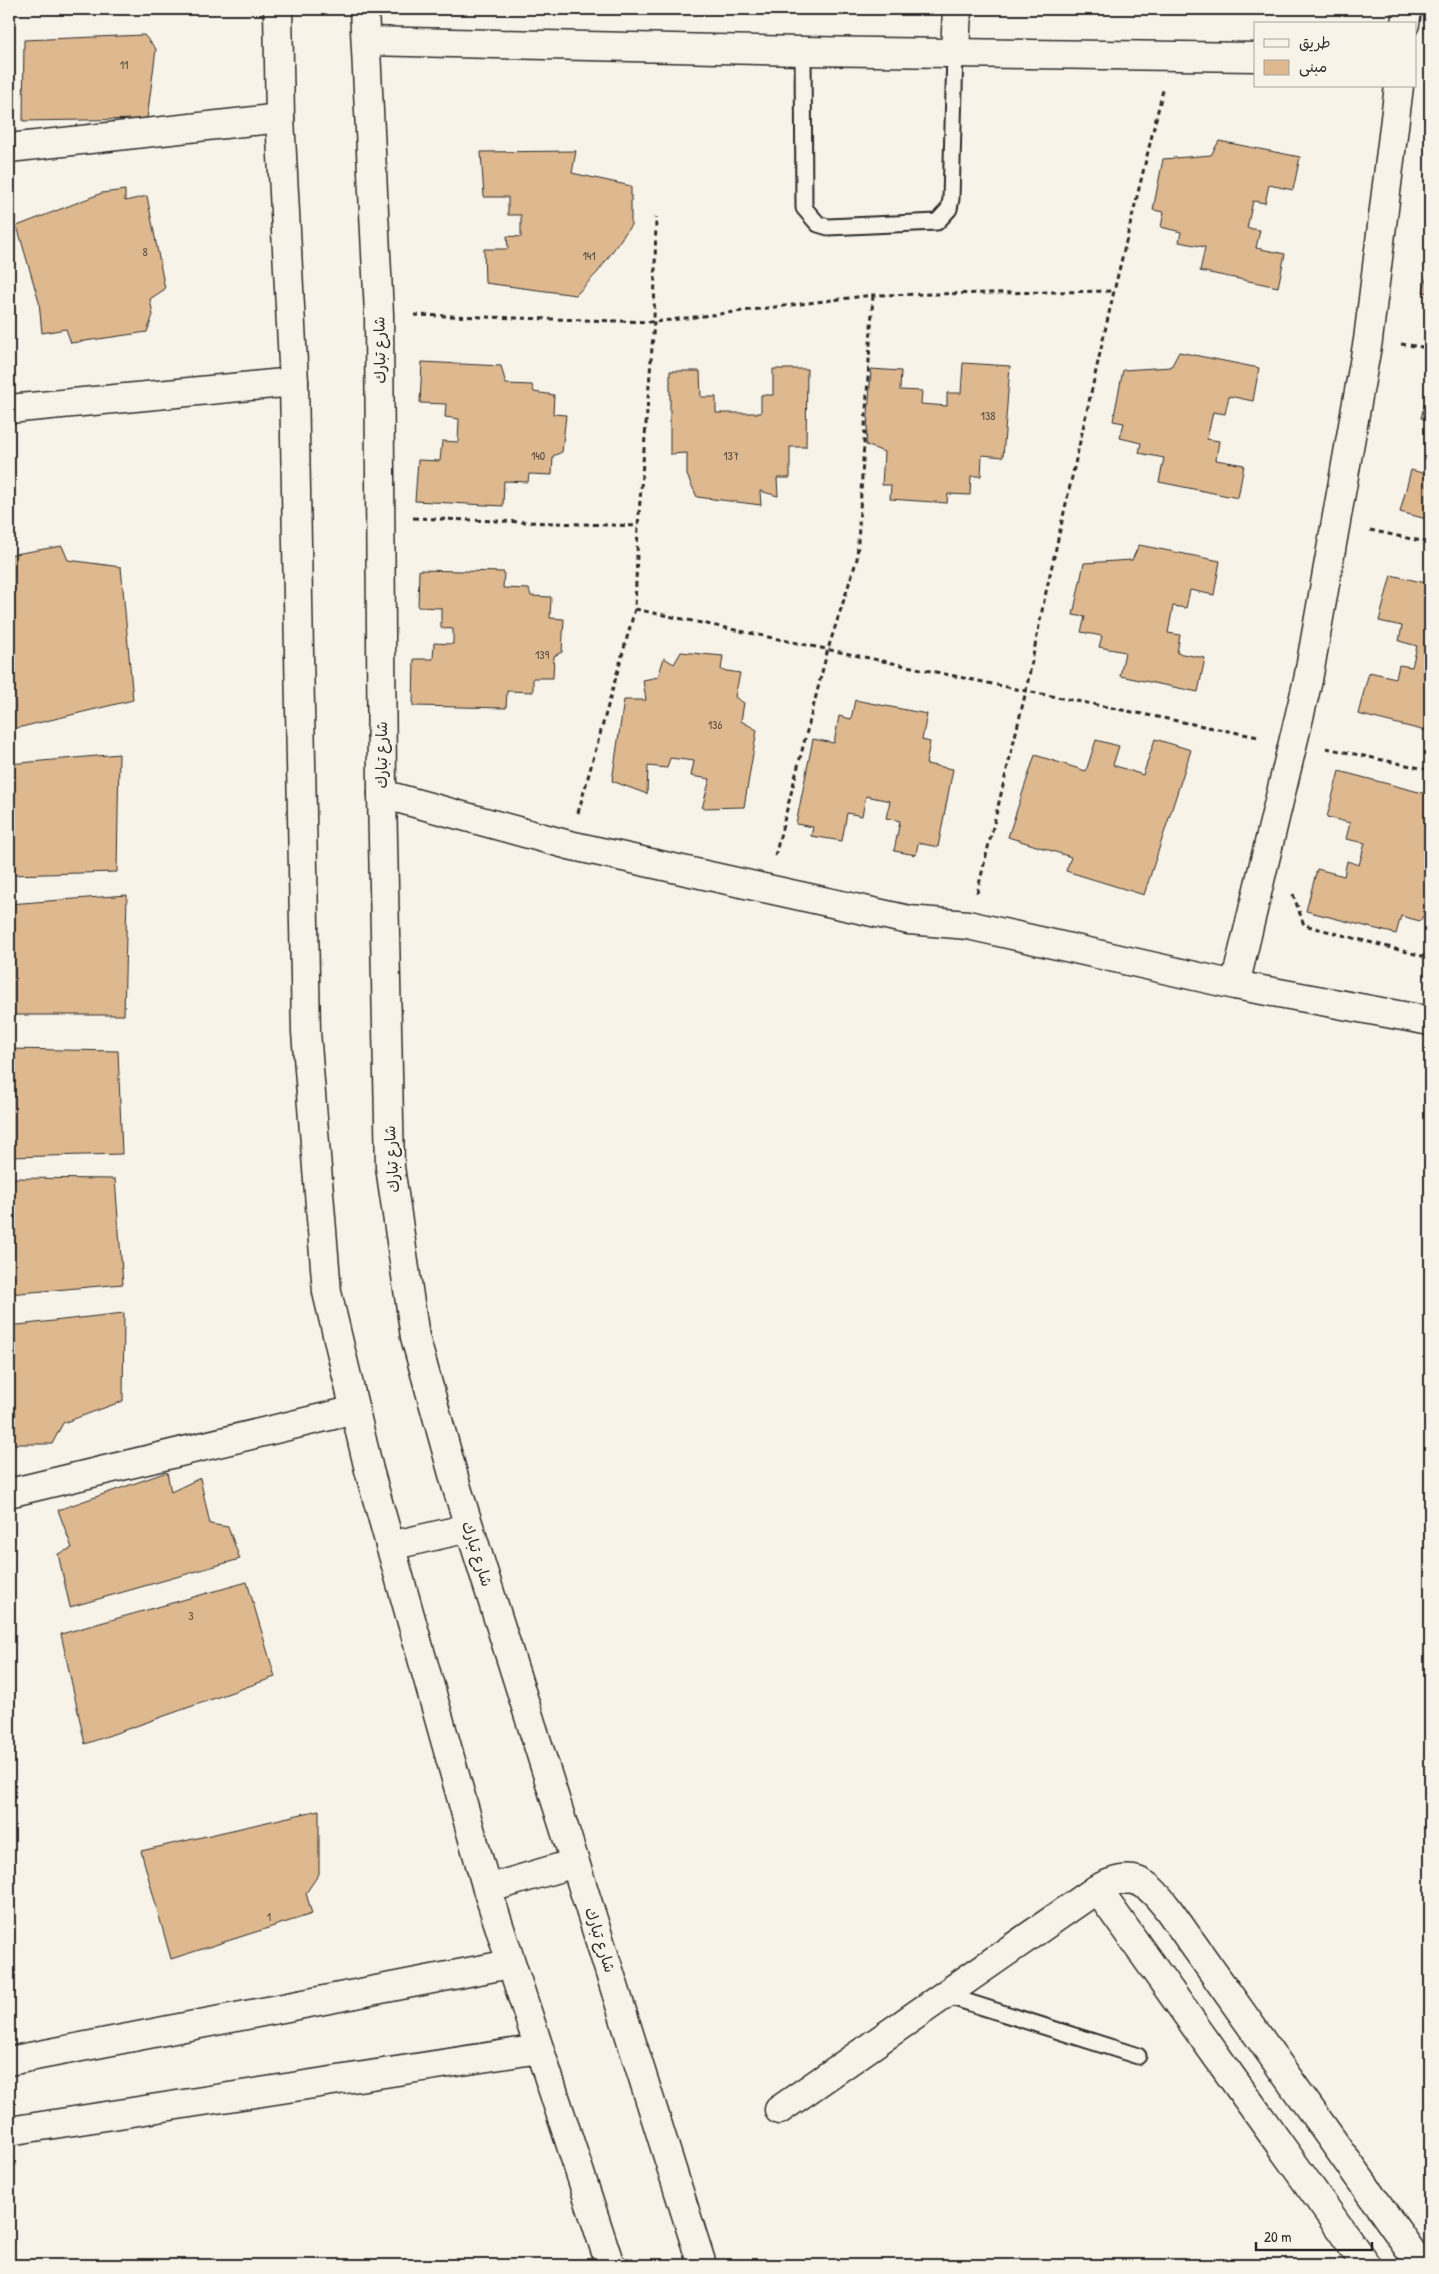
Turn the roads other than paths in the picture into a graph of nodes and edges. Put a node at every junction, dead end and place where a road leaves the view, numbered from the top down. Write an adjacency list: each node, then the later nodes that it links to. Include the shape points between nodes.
1 (278, 9): 11 (street)
2 (364, 9): 6 (street, شارع تبارك)
3 (957, 9): 8 (street)
4 (1407, 9): 5 (street)
5 (1405, 22)
6 (366, 41): 7 (street); 15 (street, شارع تبارك, via 379,314)
7 (802, 50): 8 (street); 8 (lane, via 804,208 814,220 828,228 937,222 944,216 951,199)
8 (955, 53): 9 (street)
9 (1254, 57)
10 (1399, 88): 16 (street, via 1368,340 1337,523 1308,680)
11 (280, 118): 12 (street); 13 (street)
12 (9, 148)
13 (294, 382): 14 (street); 18 (street, via 306,1032 327,1292)
14 (9, 409)
15 (382, 794): 16 (street, via 569,845 909,920 968,925); 20 (street, شارع تبارك, via 390,1167 415,1337)
16 (1235, 985): 17 (street)
17 (1430, 1021)
18 (355, 1410): 19 (street); 21 (street)
19 (9, 1493)
20 (469, 1528): 21 (street); 22 (street, شارع تبارك)
21 (390, 1546): 23 (street)
22 (575, 1863): 23 (street); 33 (street, شارع تبارك)
23 (487, 1889): 25 (street)
24 (1097, 1889): 26 (street); 34 (street); 35 (street, via 1115,1880 1136,1880 1154,1890)
25 (510, 1964): 27 (street); 29 (street)
26 (946, 1995): 28 (lane); 30 (street)
27 (539, 2049): 31 (street); 32 (street)
28 (1138, 2056)
29 (9, 2060)
30 (779, 2110)
31 (9, 2132)
32 (610, 2265)
33 (702, 2265)
34 (1366, 2265)
35 (1421, 2265)

